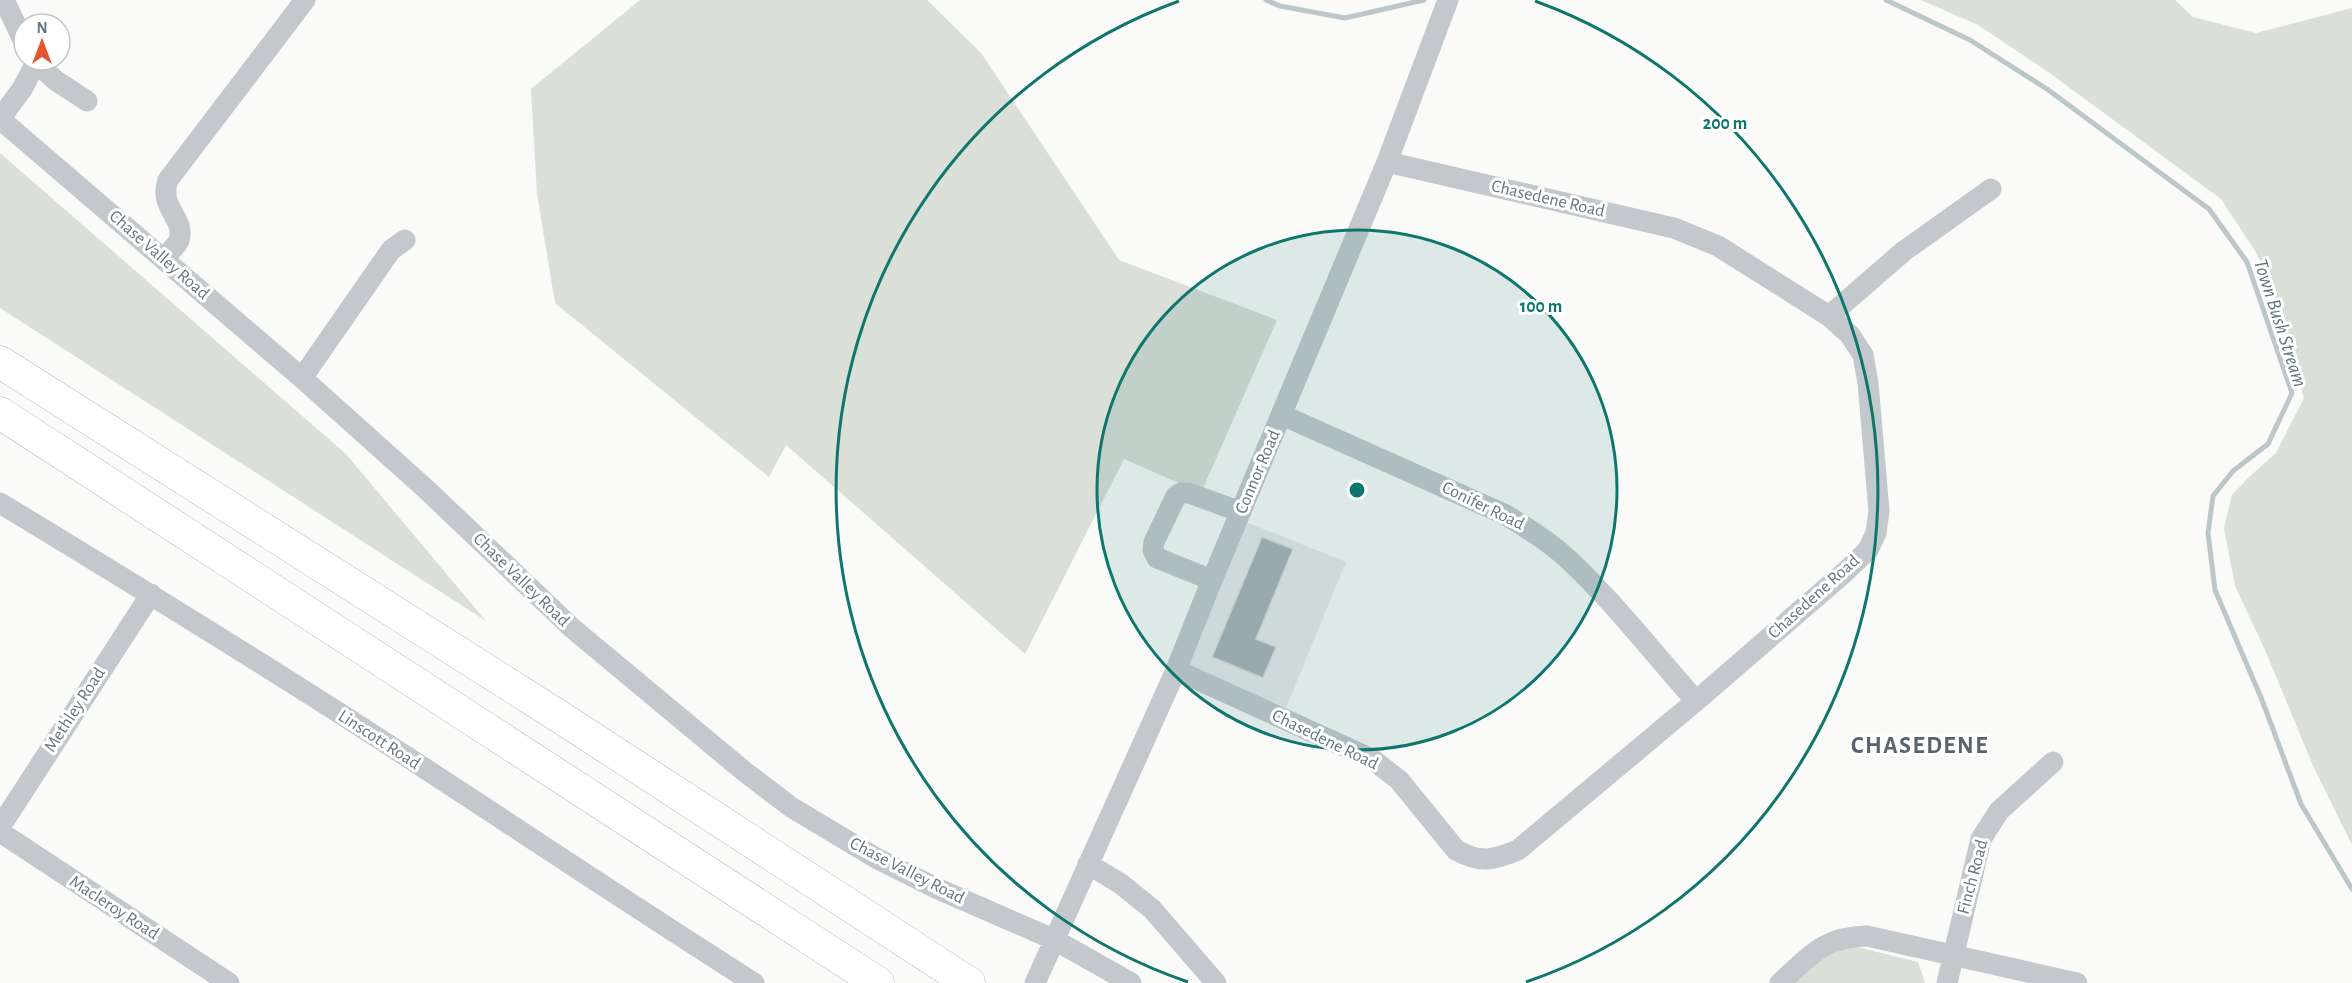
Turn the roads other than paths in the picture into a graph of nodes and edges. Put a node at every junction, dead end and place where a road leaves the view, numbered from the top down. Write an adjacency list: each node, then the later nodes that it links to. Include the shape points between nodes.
1 (4, 0): 4 (street)
2 (304, 0): 12 (street, via 168,180 165,200 180,232)
3 (1445, 8): 9 (street, Connor Road)
4 (12, 17)
5 (30, 72): 8 (street)
6 (46, 72): 7 (street)
7 (87, 101)
8 (0, 119): 12 (street, Chase Valley Road)
9 (1387, 162): 13 (street, Chasedene Road, via 1674,228 1718,246); 17 (street, Connor Road)
10 (1991, 189): 13 (street, via 1904,251)
11 (405, 240): 15 (street, via 391,250)
12 (164, 259): 15 (street, Chase Valley Road)
13 (1829, 316): 23 (street, Chasedene Road, via 1850,334 1863,355 1879,511 1876,533 1868,550 1845,572)
14 (0, 362): 33 (highway, via 560,717)
15 (302, 378): 28 (street, Chase Valley Road, via 572,628 790,807 926,883)
16 (0, 413): 32 (highway)
17 (1282, 415): 19 (street, Connor Road); 23 (street, Conifer Road, via 1504,514 1538,534 1611,605)
18 (0, 503): 21 (street, Linscott Road)
19 (1241, 512): 20 (street, Connor Road); 20 (street, via 1181,493 1154,542 1157,558)
20 (1212, 580): 22 (street, Connor Road)
21 (151, 594): 25 (street, Methley Road); 31 (street, Linscott Road)
22 (1176, 670): 23 (street, Chasedene Road, via 1372,759 1399,780 1456,850 1480,860 1518,850); 27 (street, Connor Road)
23 (1696, 701)
24 (2053, 762): 29 (street, Finch Road, via 1988,826 1975,857)
25 (0, 827)
26 (0, 832): 30 (street, Macleroy Road)
27 (1088, 864): 28 (street, Connor Road); 36 (street, via 1152,909)
28 (1053, 939): 34 (street); 35 (street, Chase Valley Road)
29 (1953, 956): 37 (street, via 1867,936 1848,937 1823,945); 38 (street, Finch Road); 39 (street)
30 (227, 982)
31 (754, 983)
32 (878, 983)
33 (969, 983)
34 (1035, 983)
35 (1131, 983)
36 (1216, 983)
37 (1780, 983)
38 (1947, 983)
39 (2077, 983)

